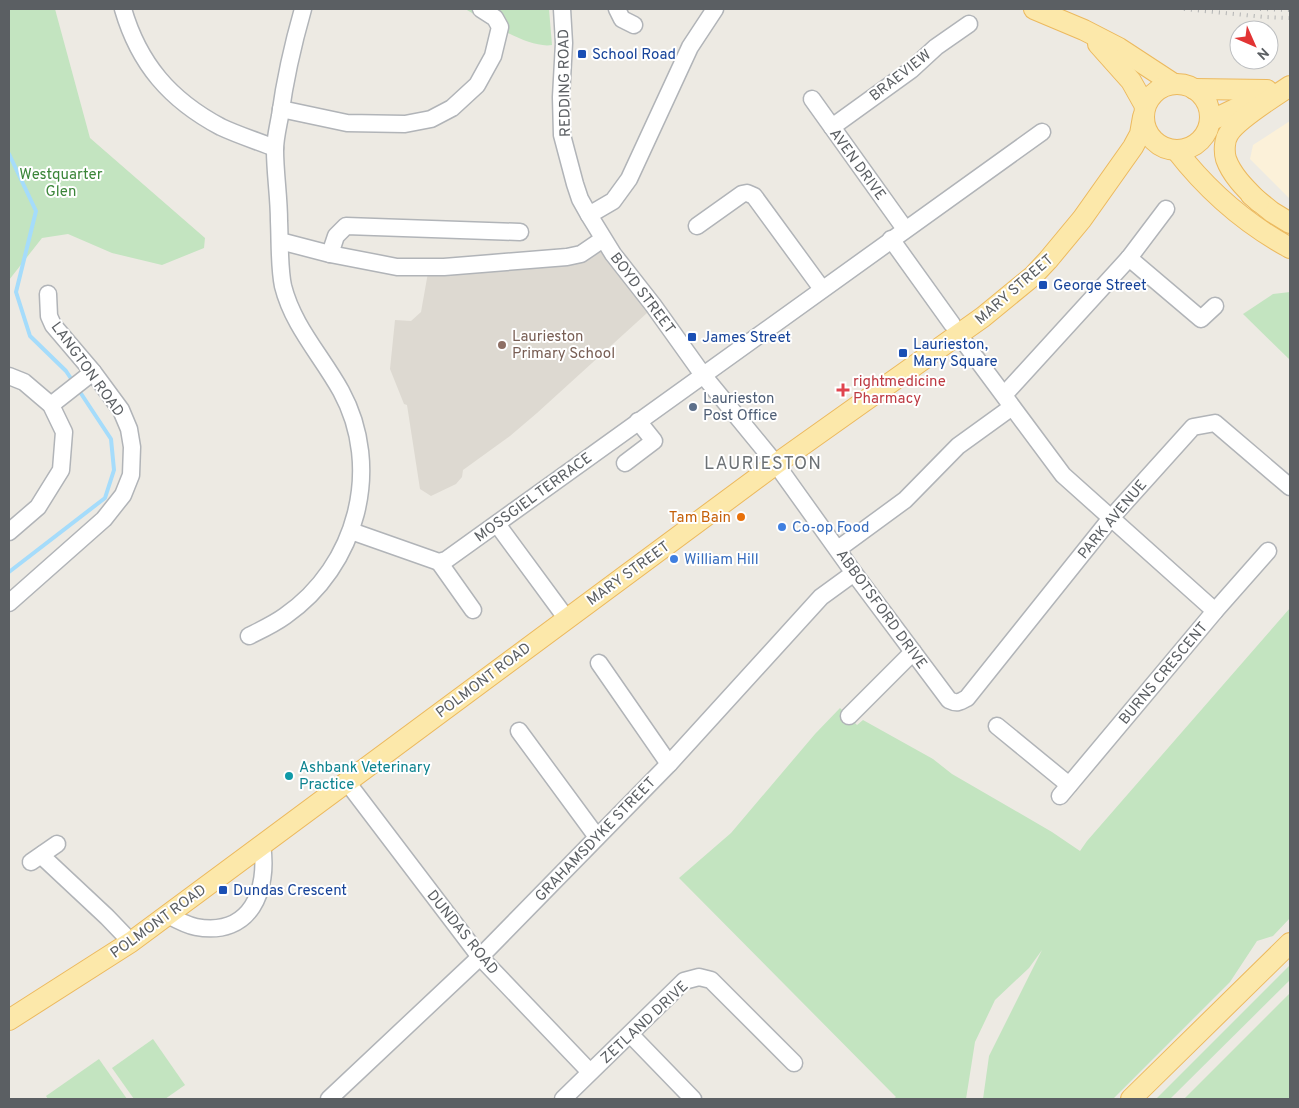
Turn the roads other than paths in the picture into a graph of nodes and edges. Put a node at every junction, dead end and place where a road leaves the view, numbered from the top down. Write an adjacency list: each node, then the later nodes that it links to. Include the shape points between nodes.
1 (123, 9): 20 (street, via 143,59 165,87 195,112 222,127)
2 (303, 9): 15 (street, via 285,79)
3 (481, 9): 15 (street, via 495,18 500,27 493,56 477,85 452,108 431,119 405,124 347,123)
4 (562, 9): 25 (street, REDDING ROAD, via 562,135 580,200)
5 (617, 9): 9 (street, via 622,19)
6 (715, 9): 25 (street, via 690,47 629,180 613,201)
7 (1034, 9): 10 (main road)
8 (969, 24): 17 (street, BRAEVIEW)
9 (634, 25)
10 (1084, 30): 11 (main road, via 1119,48); 16 (main road, via 1131,81)
11 (1174, 84): 13 (main road); 16 (main road, via 1157,90)
12 (1286, 87): 13 (main road, via 1246,91); 19 (main road); 23 (main road, via 1228,133)
13 (1194, 89): 19 (main road, via 1207,103)
14 (812, 99): 17 (street, AVEN DRIVE)
15 (281, 109): 20 (street)
16 (1144, 111): 21 (main road, via 1148,134 1154,142); 22 (main road, MARY STREET, via 1140,134)
17 (832, 127): 28 (street, AVEN DRIVE)
18 (1042, 132): 28 (street)
19 (1209, 134): 21 (main road, via 1187,149); 23 (main road)
20 (275, 148): 32 (street)
21 (1170, 149): 22 (main road, MARY STREET, via 1151,148); 33 (main road, via 1203,182 1266,235)
22 (1122, 164): 39 (main road, MARY STREET, via 1048,260 1014,292)
23 (1226, 168): 26 (main road, via 1259,202)
24 (1166, 209): 35 (street)
25 (589, 215): 31 (street, REDDING ROAD)
26 (1290, 223)
27 (697, 226): 36 (street, via 742,194 754,196)
28 (905, 229): 30 (street)
29 (520, 232): 34 (street, via 346,226 336,236)
30 (891, 239): 36 (street); 39 (street)
31 (603, 240): 34 (street, via 581,254 567,257 444,267 397,267); 40 (street, BOYD STREET)
32 (280, 241): 34 (street); 51 (street, via 283,284 290,309 341,391 357,431 362,476)
33 (1290, 248)
34 (330, 254)
35 (1129, 258): 38 (street, via 1201,319); 43 (street)
36 (822, 289): 40 (street)
37 (48, 294): 42 (street, LANGTON ROAD, via 49,316)
38 (1216, 306)
39 (955, 329): 43 (street); 47 (main road, MARY STREET)
40 (702, 375): 45 (street, MOSSGIEL TERRACE); 47 (street, BOYD STREET)
41 (9, 376): 44 (street, via 24,382)
42 (81, 381): 44 (street); 57 (street, LANGTON ROAD, via 120,410 129,429 132,447 130,475 122,495 104,519)
43 (1008, 401): 49 (street, via 1063,475); 53 (street, via 905,500)
44 (51, 405): 52 (street, via 64,432 61,470 38,507)
45 (638, 421): 46 (street, via 654,442); 50 (street, MOSSGIEL TERRACE)
46 (624, 463)
47 (776, 464): 53 (street, ABBOTSFORD DRIVE); 60 (main road, MARY STREET)
48 (1290, 487): 49 (street, PARK AVENUE, via 1216,423 1193,427)
49 (1111, 518): 59 (street); 64 (street, PARK AVENUE, via 966,698)
50 (497, 524): 55 (street, MOSSGIEL TERRACE); 60 (street)
51 (351, 531): 55 (street); 61 (street, via 325,577 306,598 285,616)
52 (9, 532)
53 (838, 549): 56 (street, ABBOTSFORD DRIVE)
54 (1268, 551): 59 (street, BURNS CRESCENT)
55 (439, 562): 58 (street)
56 (854, 573): 62 (street, ABBOTSFORD DRIVE); 68 (street, GRAHAMSDYKE STREET, via 822,597)
57 (9, 603)
58 (473, 610)
59 (1215, 611): 66 (street, BURNS CRESCENT, via 1065,791)
60 (564, 615): 69 (main road, POLMONT ROAD)
61 (249, 636)
62 (913, 652): 64 (street, ABBOTSFORD DRIVE, via 949,700); 65 (street)
63 (599, 663): 68 (street)
64 (955, 703)
65 (849, 716)
66 (997, 726)
67 (520, 731): 70 (street)
68 (669, 764): 70 (street, GRAHAMSDYKE STREET)
69 (347, 782): 72 (main road, POLMONT ROAD); 76 (street, DUNDAS ROAD)
70 (597, 838): 76 (street, GRAHAMSDYKE STREET)
71 (57, 844): 74 (street, via 37,858 45,858)
72 (262, 845): 73 (main road, POLMONT ROAD); 73 (street, via 264,874 261,889 242,918 224,927 209,929 194,927)
73 (168, 915): 74 (main road, POLMONT ROAD)
74 (131, 942): 77 (main road, POLMONT ROAD)
75 (1290, 943): 84 (main road)
76 (480, 957): 80 (street, DUNDAS ROAD); 81 (street, GRAHAMSDYKE STREET)
77 (9, 1020)
78 (630, 1034): 79 (street, ZETLAND DRIVE, via 684,981 699,977 711,980); 80 (street, ZETLAND DRIVE); 83 (street)
79 (794, 1063)
80 (590, 1072): 82 (street, ZETLAND DRIVE)
81 (329, 1099)
82 (563, 1099)
83 (693, 1099)
84 (1131, 1099)

